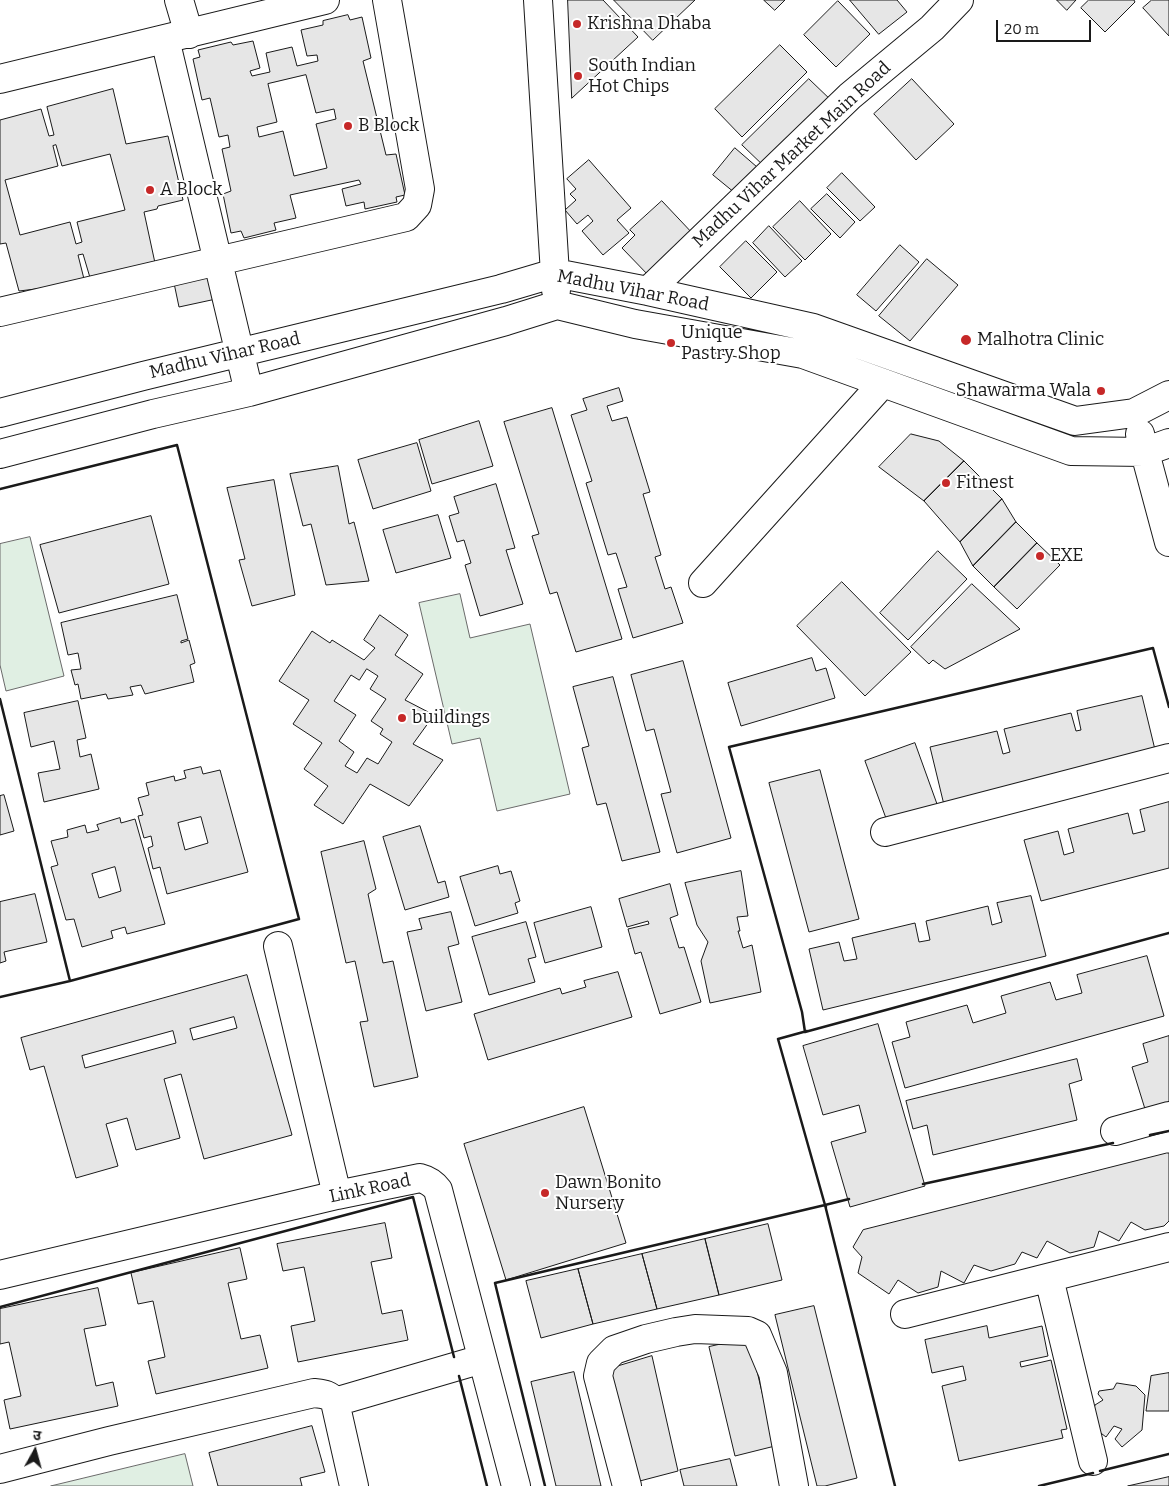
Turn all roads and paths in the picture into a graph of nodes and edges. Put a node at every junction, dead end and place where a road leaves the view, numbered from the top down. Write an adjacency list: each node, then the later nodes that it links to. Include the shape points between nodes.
1 (179, 0): 6 (street)
2 (325, 0): 6 (street)
3 (387, 0): 8 (street, via 420,189 417,205 406,216)
4 (538, 0): 9 (street)
5 (959, 0): 10 (street, Madhu Vihar Market Main Road, via 932,28 850,96)
6 (177, 36): 7 (street); 8 (street)
7 (0, 79)
8 (218, 261): 12 (street); 13 (street)
9 (554, 273): 10 (street, Madhu Vihar Road); 11 (street); 13 (street, Madhu Vihar Road)
10 (648, 291): 18 (street, Madhu Vihar Road, via 813,328 1075,421)
11 (557, 306): 14 (street, Madhu Vihar Road, via 635,324 803,354); 15 (street, Madhu Vihar Road)
12 (0, 312)
13 (240, 353): 15 (street); 17 (street, Madhu Vihar Road)
14 (883, 383): 19 (street, Madhu Vihar Road, via 1071,451); 22 (street)
15 (249, 392): 20 (street, Madhu Vihar Road)
16 (1169, 397): 18 (street, Madhu Vihar Road)
17 (0, 413)
18 (1134, 413): 19 (street)
19 (1157, 448): 21 (street)
20 (0, 454)
21 (1169, 542)
22 (703, 583)
23 (1169, 758): 24 (street)
24 (885, 832)
25 (278, 946): 28 (street)
26 (1169, 1116): 27 (street)
27 (1115, 1131)
28 (337, 1195): 30 (street, Link Road); 33 (street, Link Road, via 420,1178 433,1184 438,1190)
29 (1169, 1247): 31 (street)
30 (0, 1274)
31 (1049, 1278): 32 (street); 35 (street)
32 (905, 1314)
33 (482, 1359): 34 (street); 38 (street, Link Road)
34 (335, 1402): 36 (street, via 325,1394 314,1393); 37 (street)
35 (1093, 1461)
36 (0, 1469)
37 (354, 1486)
38 (516, 1486)
39 (627, 1486): 40 (street, via 598,1376 601,1363 614,1350 695,1330 748,1331 757,1335 772,1373)
40 (794, 1486)

